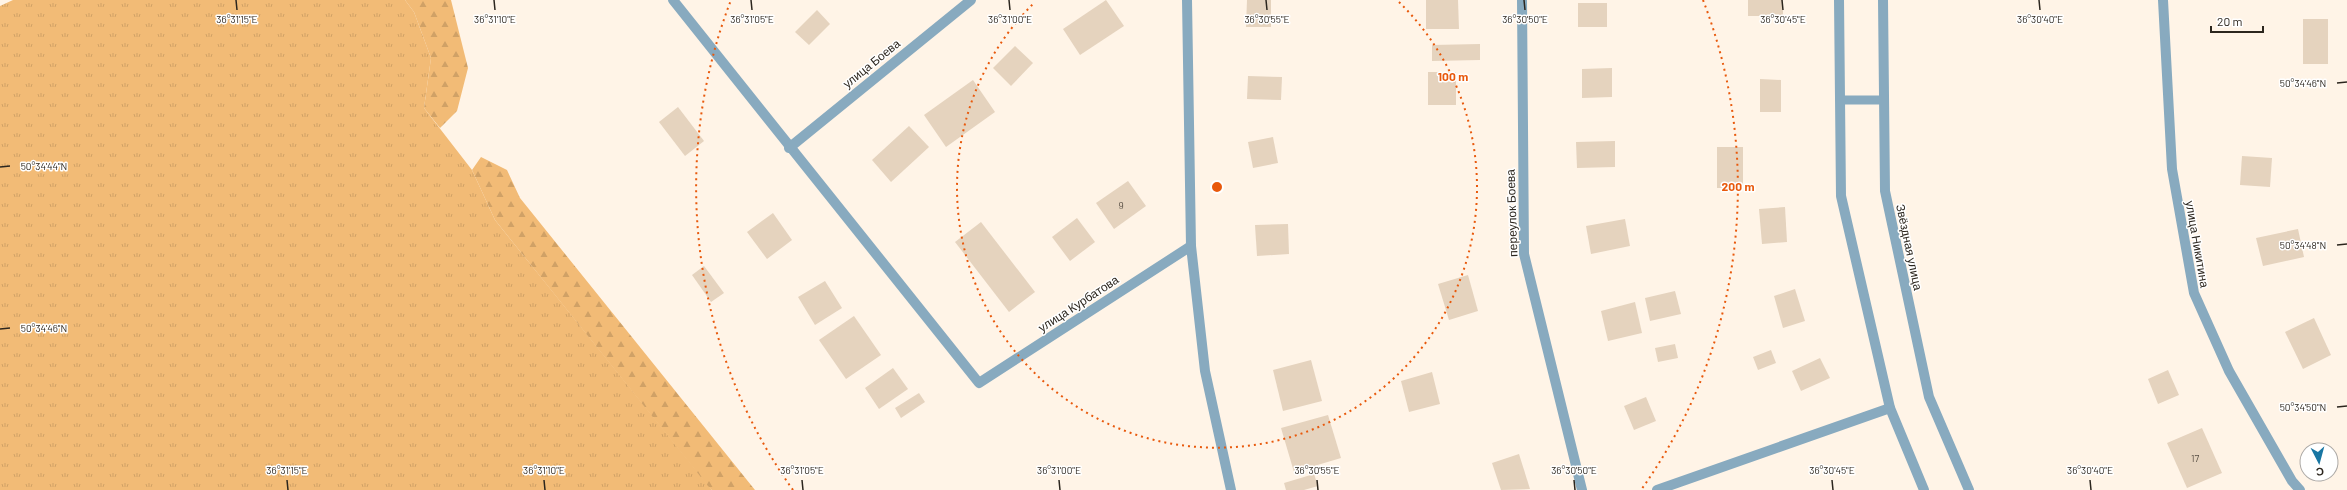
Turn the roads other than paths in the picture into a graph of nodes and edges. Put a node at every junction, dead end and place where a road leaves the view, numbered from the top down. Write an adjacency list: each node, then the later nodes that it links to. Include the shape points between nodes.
1 (673, 0): 10 (street)
2 (971, 0): 10 (street, улица Боева)
3 (1187, 0): 11 (street)
4 (1522, 0): 14 (street, переулок Боева, via 1524,254)
5 (1840, 0): 8 (street)
6 (1883, 0): 9 (street, Звёздная улица)
7 (2164, 0): 18 (street, улица Никитина, via 2172,169 2194,293 2229,371 2292,482)
8 (1840, 100): 9 (lane); 12 (street, via 1840,196)
9 (1884, 100): 17 (street, Звёздная улица, via 1885,191 1927,389 1936,418)
10 (789, 148): 11 (street, улица Курбатова, via 979,383)
11 (1191, 246): 13 (street, via 1205,371)
12 (1890, 408): 15 (street); 16 (street)
13 (1231, 490)
14 (1582, 490)
15 (1657, 490)
16 (1924, 490)
17 (1969, 490)
18 (2300, 490)

